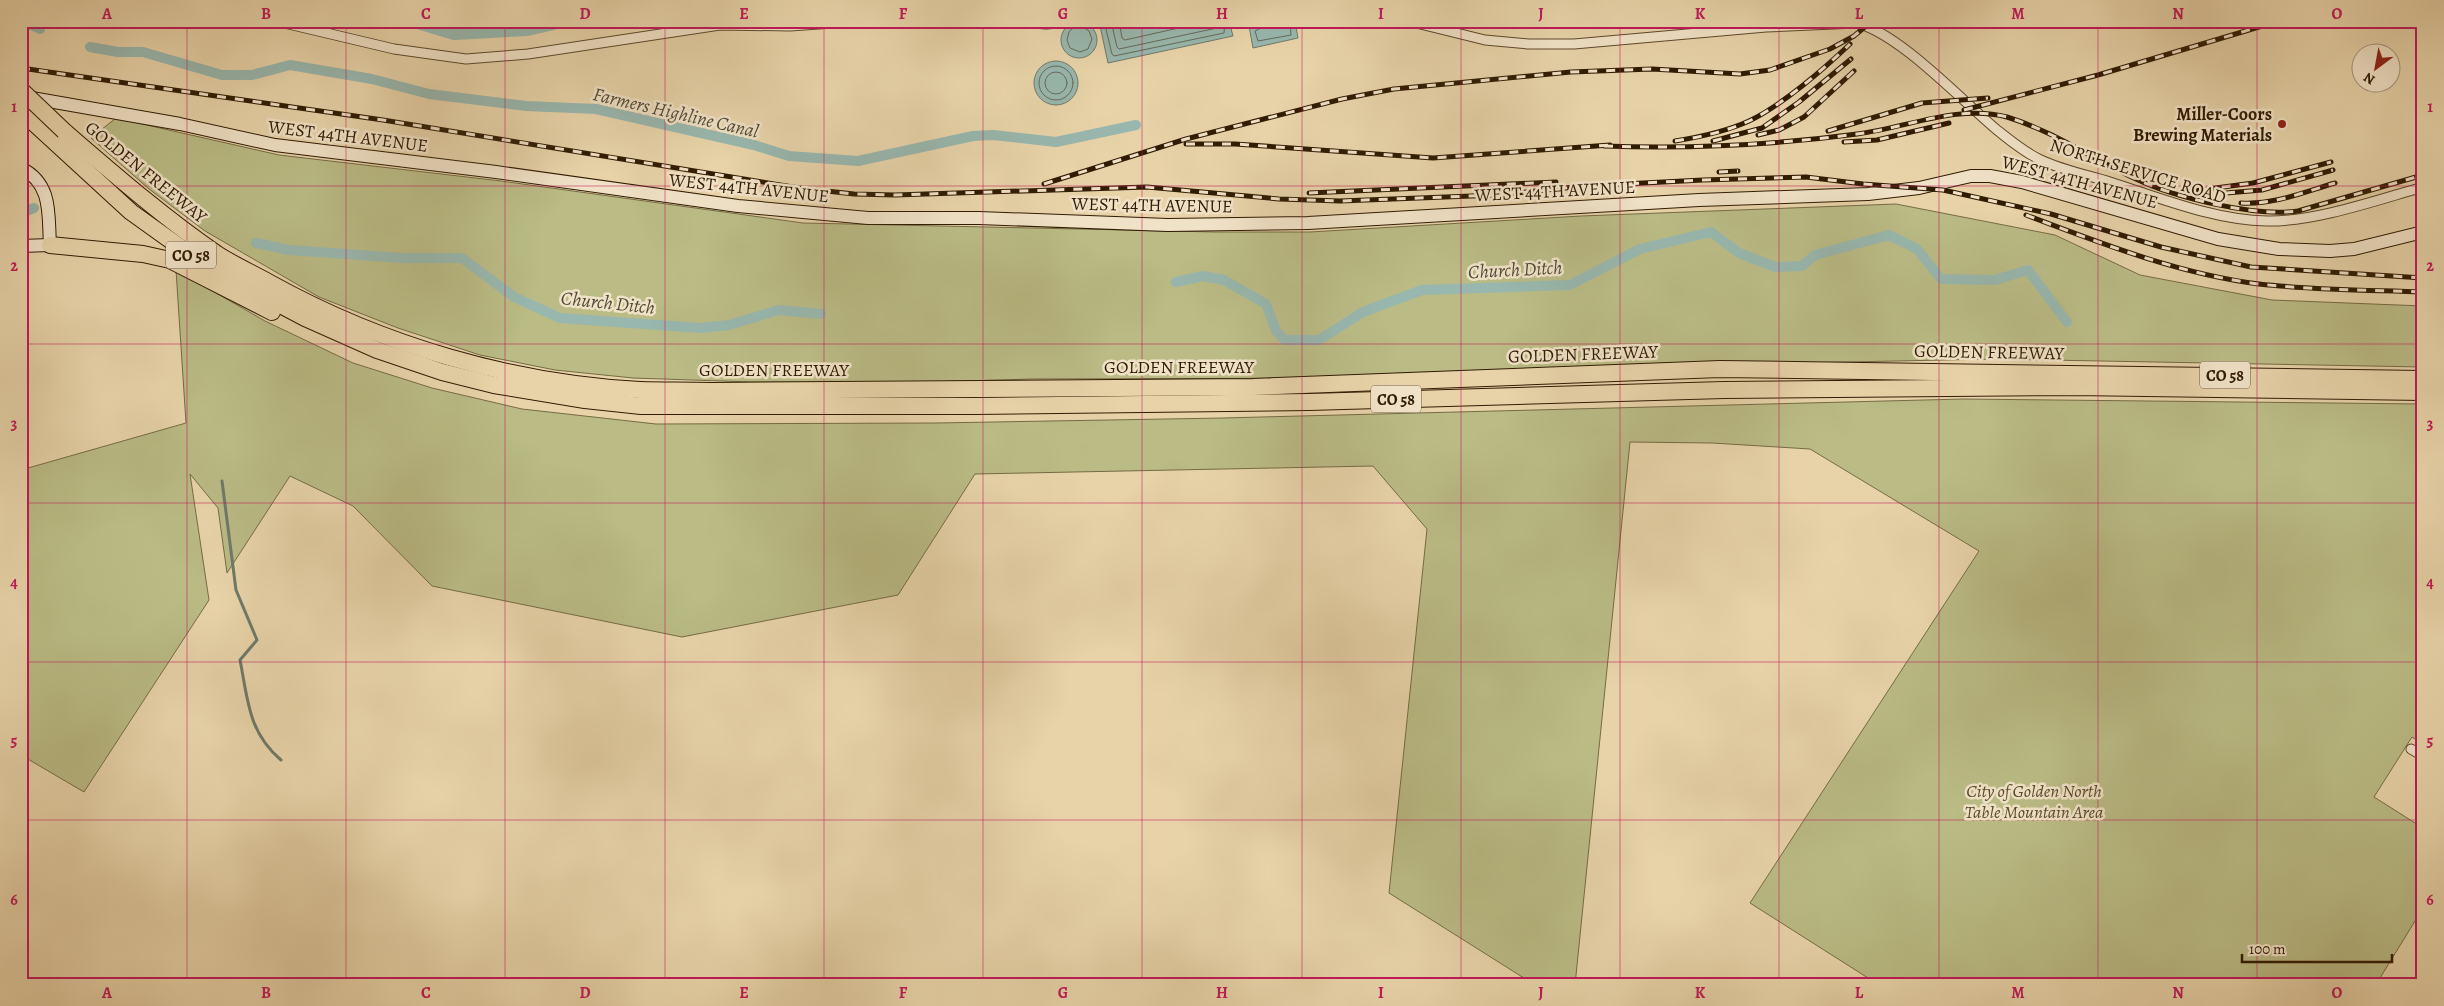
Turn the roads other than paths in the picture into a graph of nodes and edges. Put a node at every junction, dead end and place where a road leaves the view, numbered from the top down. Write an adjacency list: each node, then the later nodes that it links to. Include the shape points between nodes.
1 (276, 21): 4 (street, via 394,48 466,59 528,54 720,26)
2 (862, 21): 4 (street)
3 (1408, 21): 9 (street, NORTH SERVICE ROAD, via 1485,40 1528,44 1584,43 1766,27 1856,23 1869,26 1906,51 2026,152 2164,199 2239,218 2268,221 2313,216)
4 (844, 22)
5 (21, 90): 14 (highway, GOLDEN FREEWAY / CO 58, bridge, via 143,200 218,254 306,303 420,349 494,369 593,386 712,391 1253,387 1720,369)
6 (21, 96): 10 (street, WEST 44TH AVENUE, via 275,145 738,206 868,218 979,218 1168,225 1308,223 1868,194 1919,188 1971,176 1990,176 2022,182 2218,239 2279,250 2330,251)
7 (26, 116): 13 (highway, GOLDEN FREEWAY / CO 58, via 131,212 206,265 305,318)
8 (21, 168): 11 (street, via 35,176 47,198)
9 (2423, 187)
10 (2423, 232)
11 (50, 245): 12 (street); 13 (highway, via 124,251 170,260 278,315)
12 (21, 246)
13 (377, 350): 15 (highway, GOLDEN FREEWAY / CO 58, via 494,385 641,406 1185,404 1734,390 2075,388)
14 (2423, 378)
15 (2423, 392)
16 (2411, 749): 17 (street)
17 (2423, 756)

